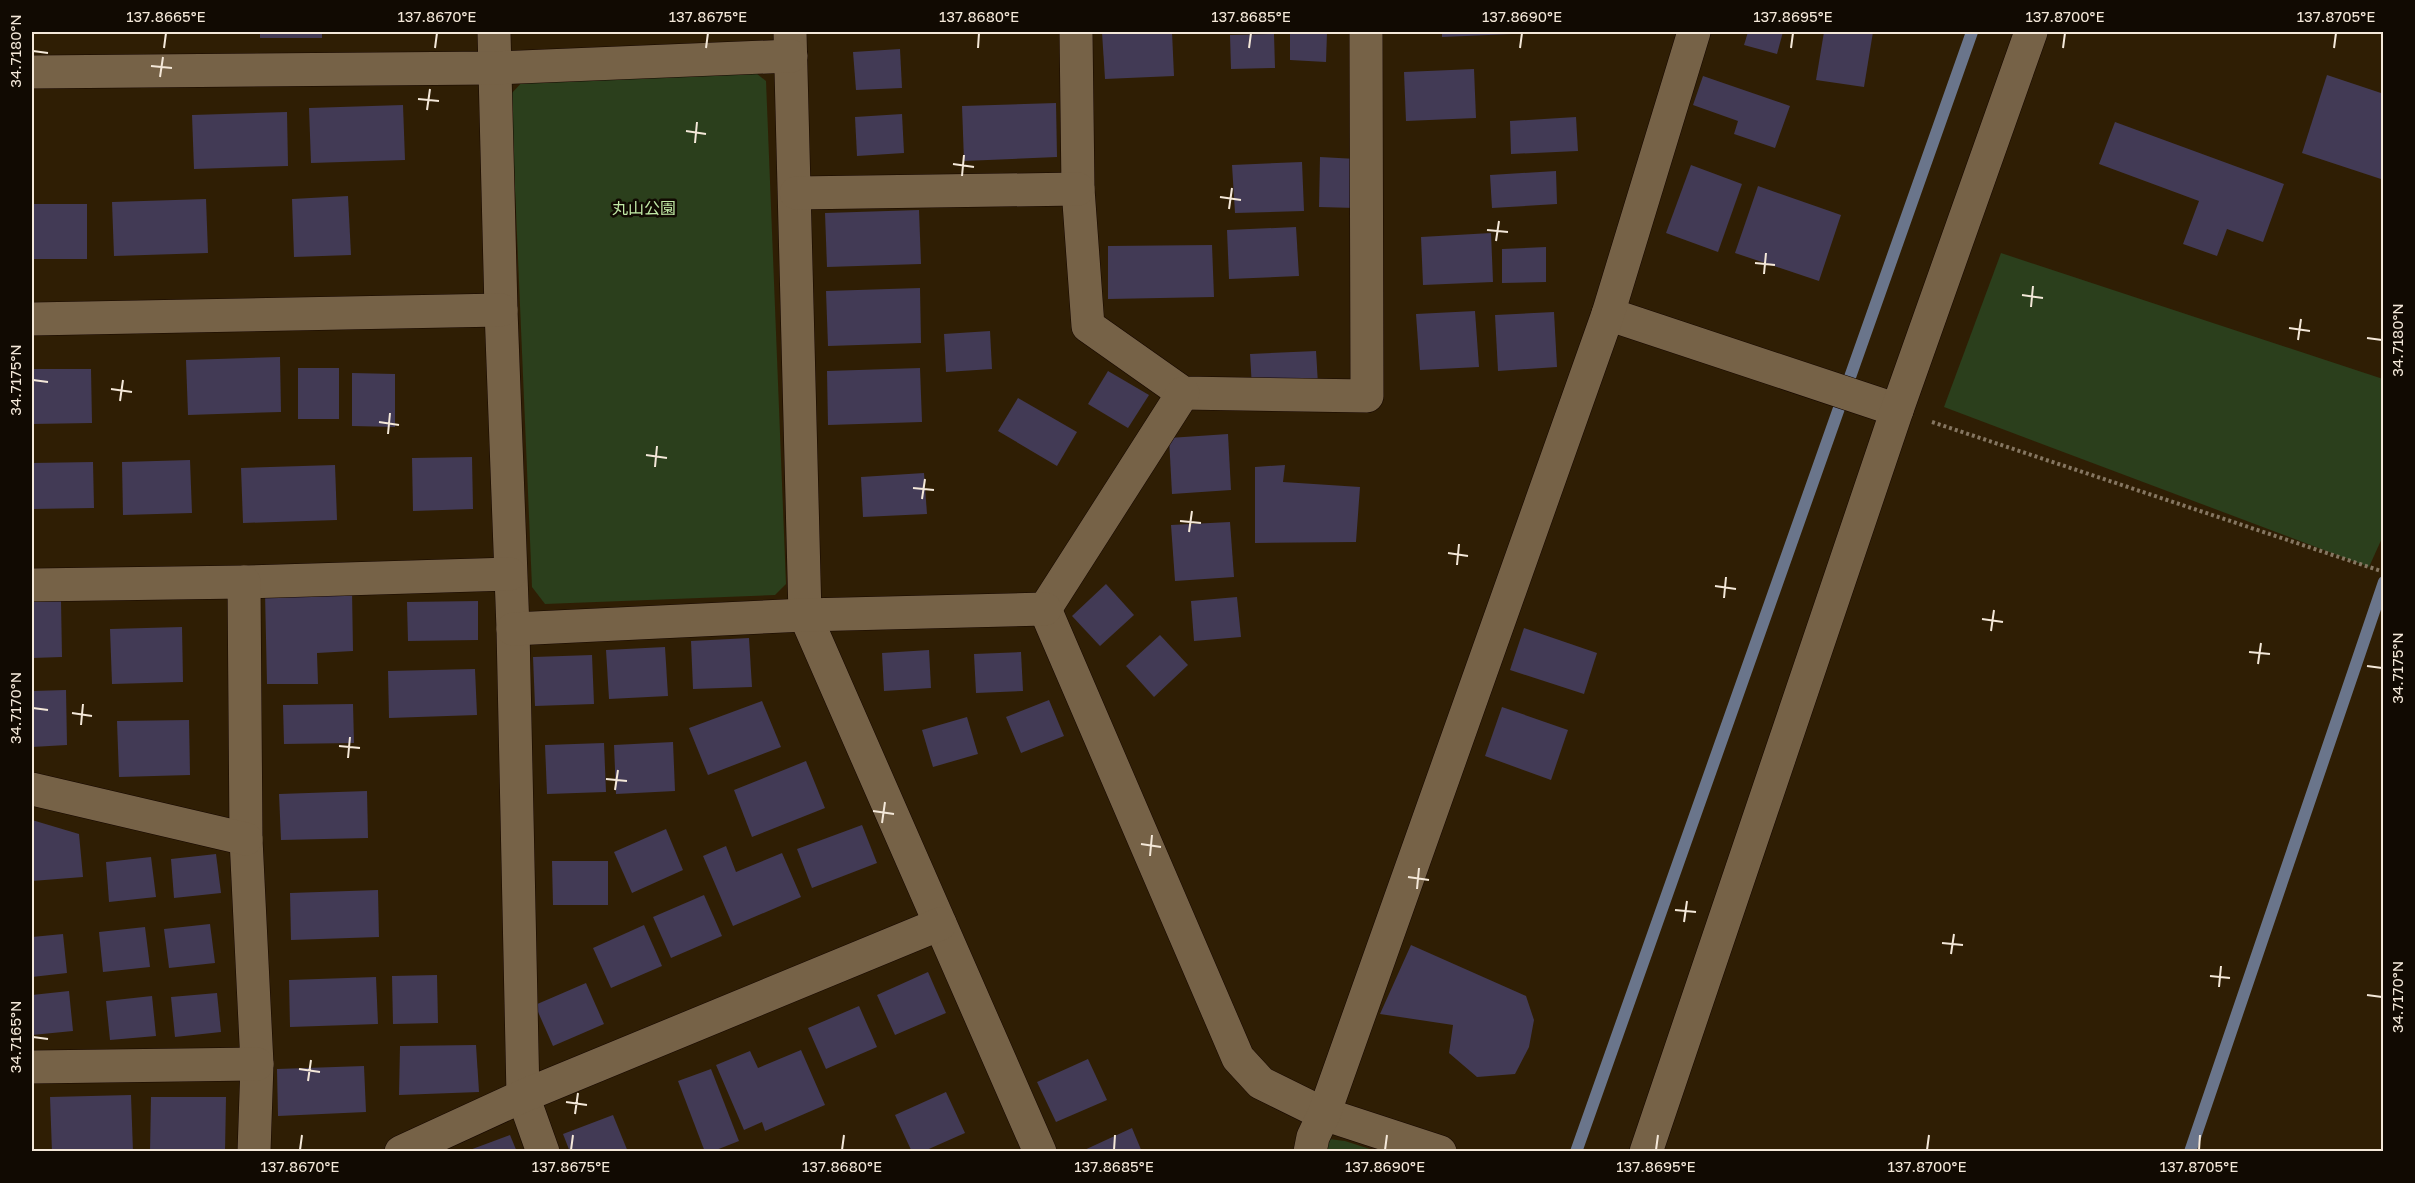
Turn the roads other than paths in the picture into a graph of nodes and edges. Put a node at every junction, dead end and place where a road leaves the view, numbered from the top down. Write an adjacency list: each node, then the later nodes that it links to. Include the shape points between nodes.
1 (494, 32): 7 (street)
2 (1076, 32): 9 (street)
3 (1366, 32): 14 (street, via 1367,396)
4 (1694, 32): 12 (street)
5 (2031, 32): 15 (street)
6 (791, 44): 7 (street); 10 (street)
7 (493, 68): 8 (street); 11 (street)
8 (32, 72)
9 (1078, 189): 10 (street); 14 (street, via 1088,326)
10 (796, 193): 20 (street)
11 (501, 310): 13 (street); 16 (street)
12 (1608, 314): 15 (street); 28 (street)
13 (32, 320)
14 (1183, 393): 19 (street)
15 (1897, 410): 35 (street)
16 (510, 574): 17 (street); 21 (street)
17 (244, 582): 18 (street); 23 (street)
18 (32, 585)
19 (1046, 609): 20 (street); 28 (street, via 1238,1058 1261,1083)
20 (806, 615): 21 (street); 24 (street)
21 (513, 628): 27 (street)
22 (32, 789): 23 (street)
23 (246, 839): 25 (street)
24 (940, 924): 27 (street); 32 (street)
25 (256, 1064): 26 (street); 29 (street)
26 (32, 1067)
27 (523, 1096): 30 (street); 31 (street)
28 (1324, 1114): 33 (street); 34 (street)
29 (254, 1152)
30 (401, 1152)
31 (543, 1152)
32 (1040, 1152)
33 (1310, 1152)
34 (1440, 1152)
35 (1646, 1152)

